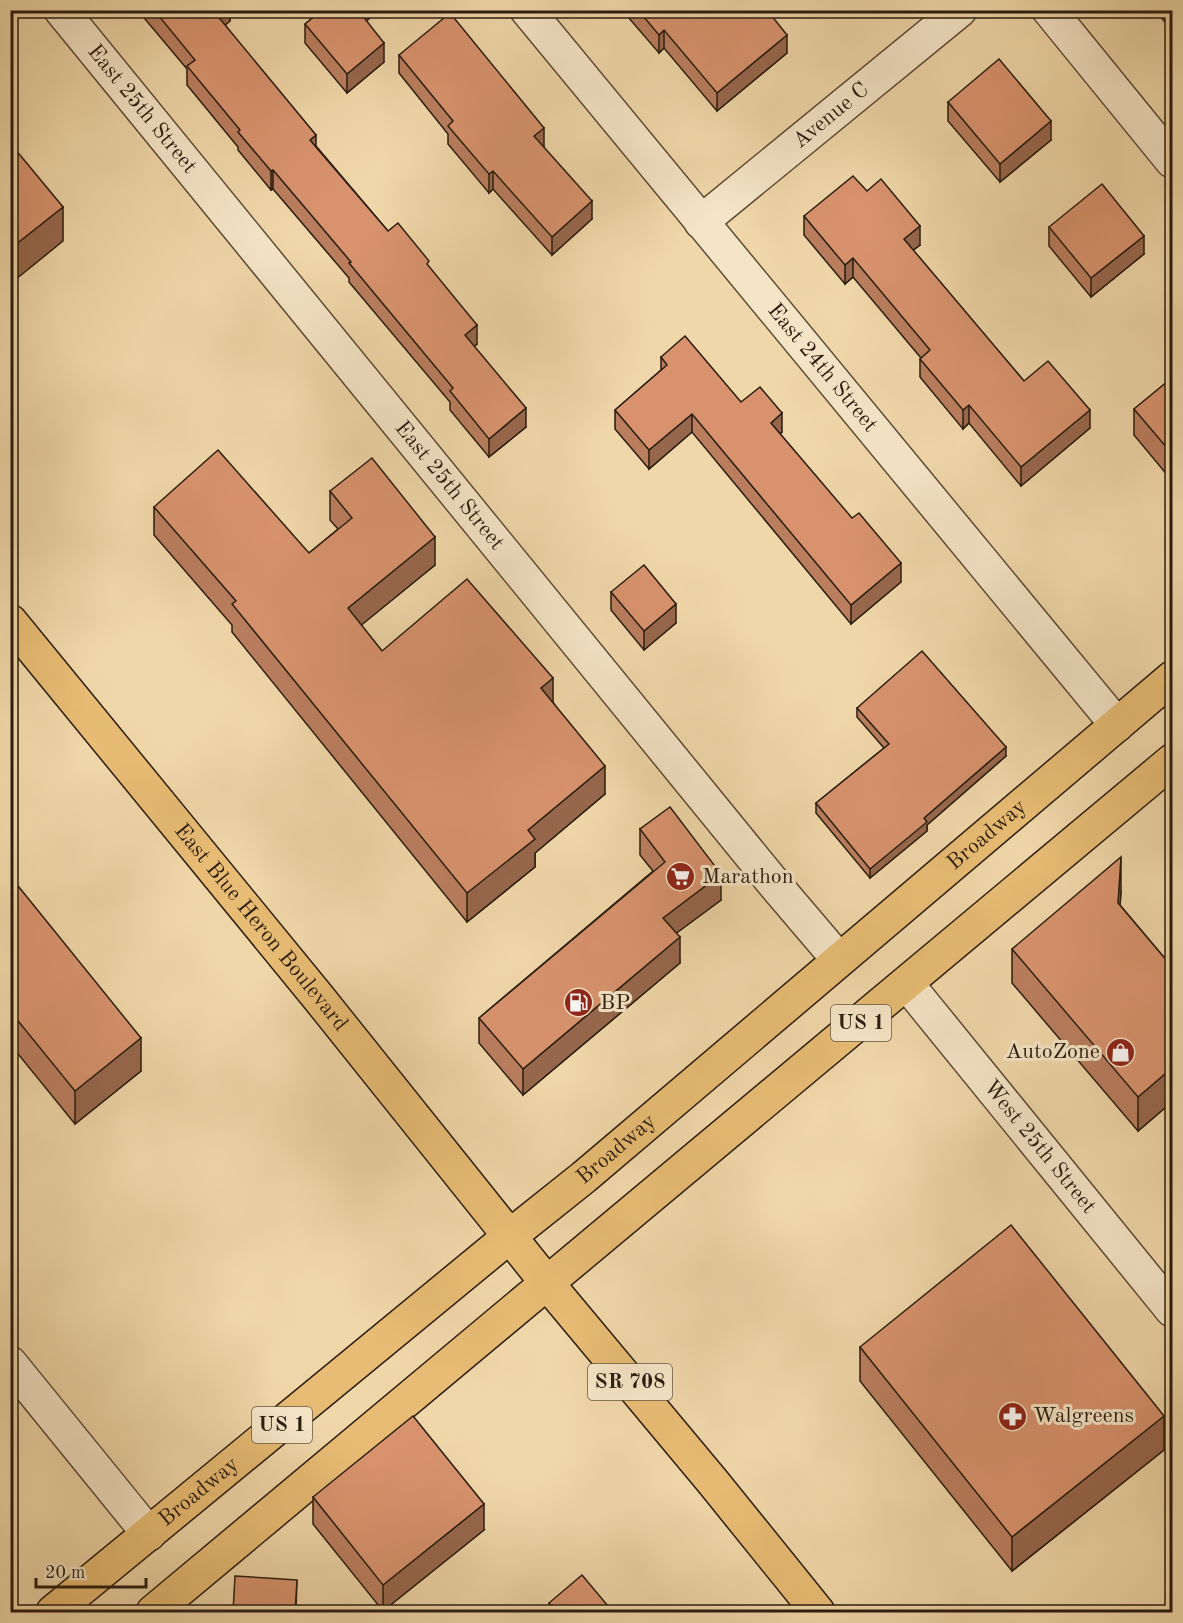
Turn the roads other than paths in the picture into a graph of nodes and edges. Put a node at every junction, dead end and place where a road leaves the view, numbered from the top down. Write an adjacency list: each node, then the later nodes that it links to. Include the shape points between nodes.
1 (61, 10): 11 (street, East 25th Street)
2 (527, 10): 6 (street, East 24th Street)
3 (960, 10): 6 (street, Avenue C)
4 (1050, 10): 5 (street)
5 (1173, 161)
6 (701, 222): 9 (street, East 24th Street)
7 (10, 621): 13 (main road, East Blue Heron Boulevard)
8 (1173, 678): 9 (main road, Broadway / US 1)
9 (1117, 725): 11 (main road, Broadway / US 1)
10 (1173, 761): 12 (main road, US 1)
11 (839, 960): 13 (main road, Broadway / US 1, via 584,1178)
12 (907, 984): 14 (main road, US 1); 15 (street, West 25th Street)
13 (510, 1236): 14 (main road, SR 708); 17 (main road, Broadway / US 1)
14 (548, 1283): 18 (main road, US 1); 20 (main road, SR 708)
15 (1173, 1310)
16 (10, 1363): 17 (street)
17 (149, 1534): 19 (main road, Broadway / US 1)
18 (161, 1610)
19 (53, 1612)
20 (818, 1612)

